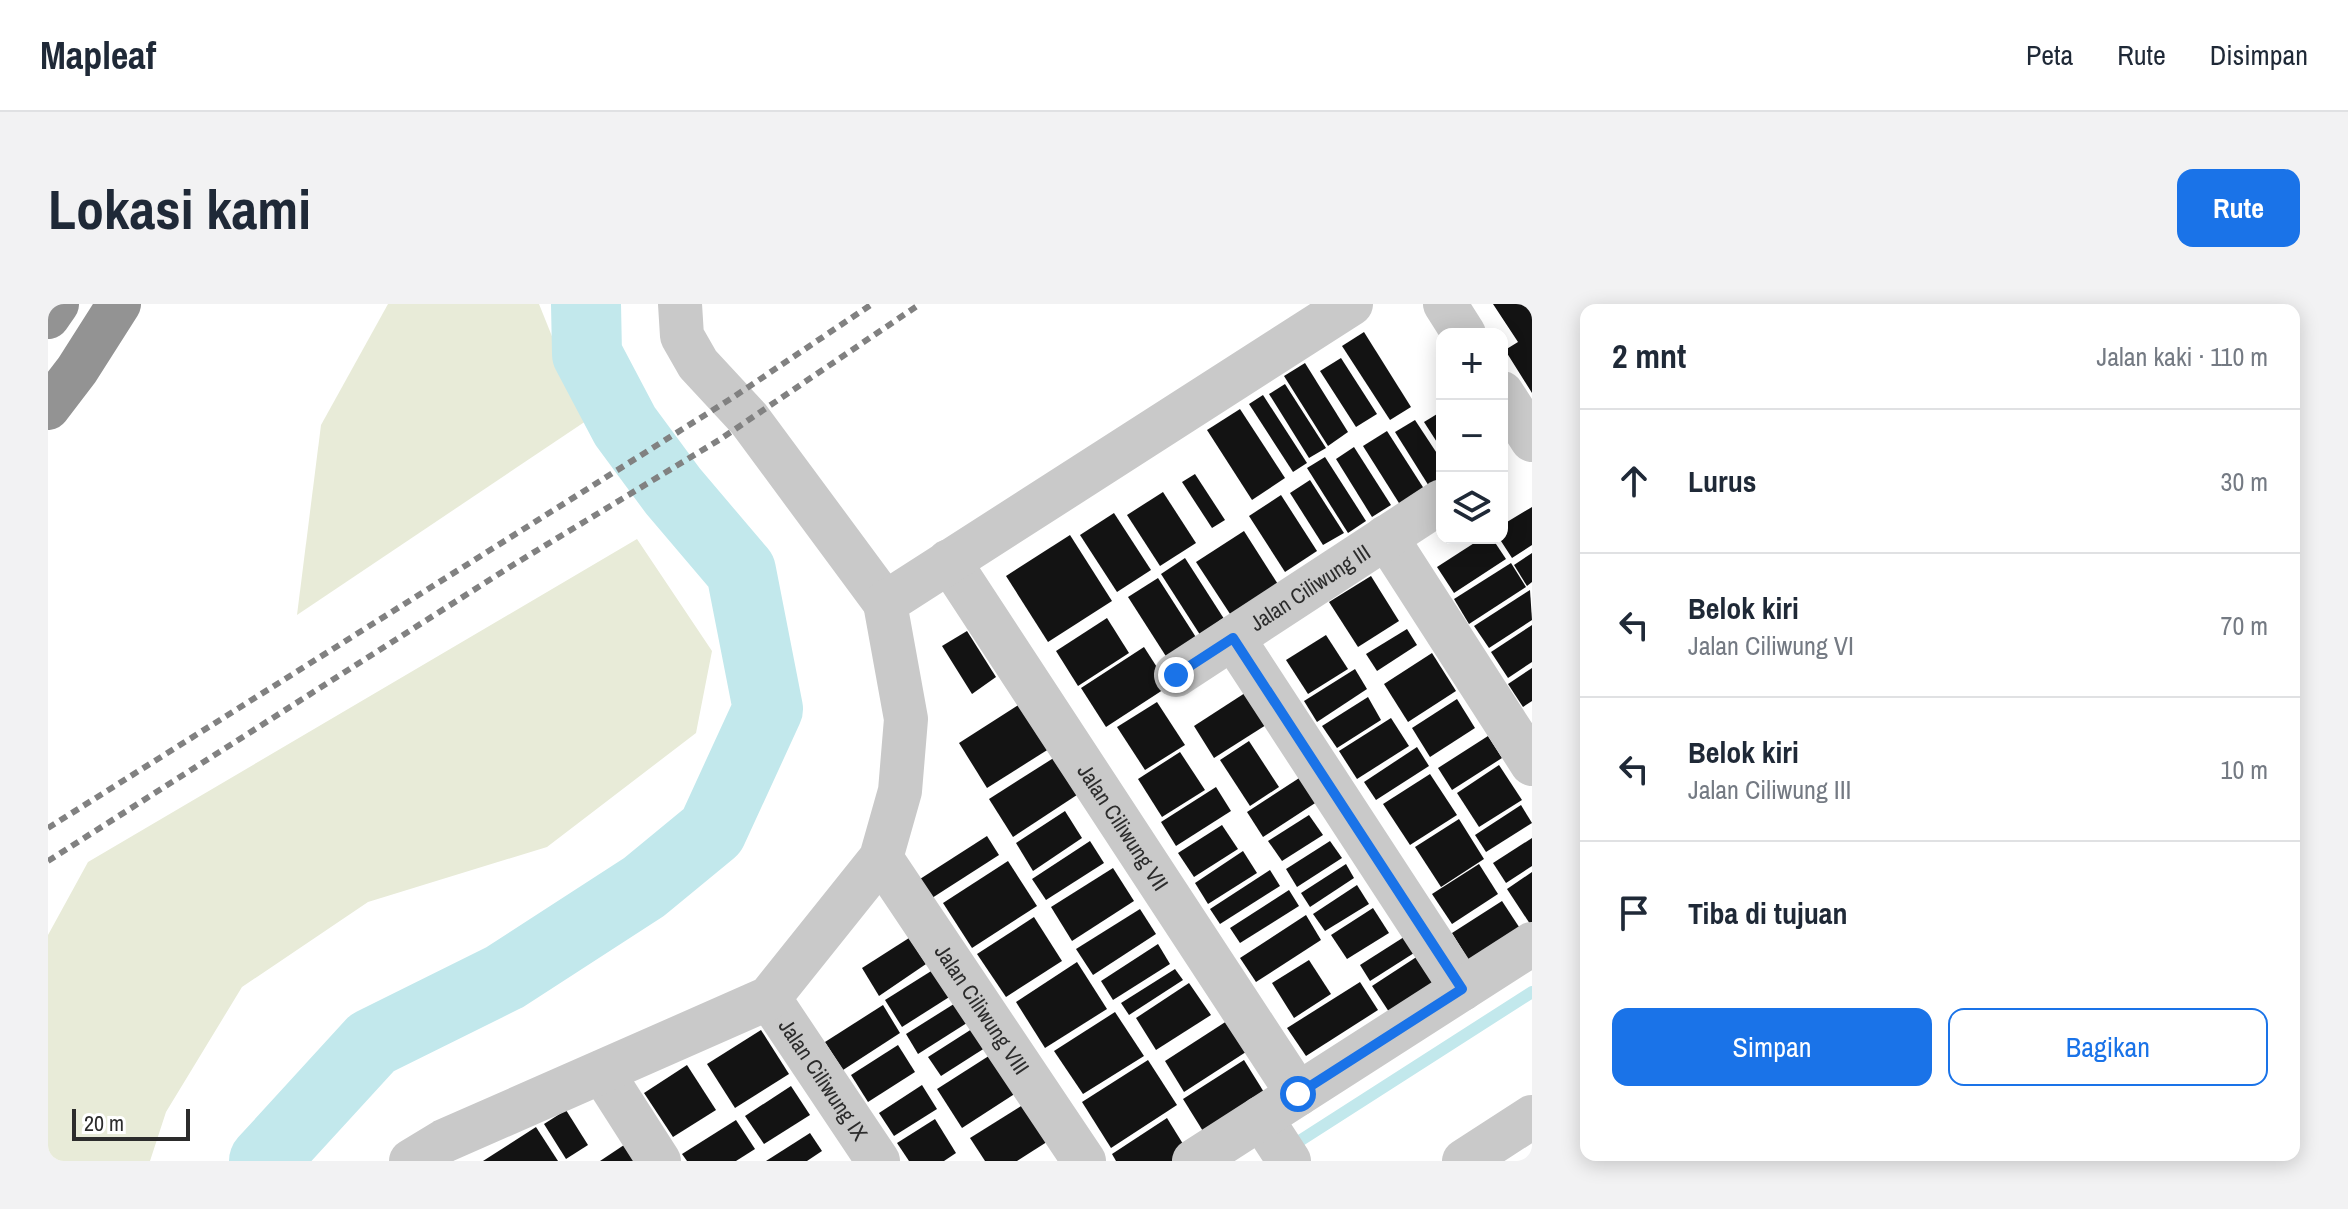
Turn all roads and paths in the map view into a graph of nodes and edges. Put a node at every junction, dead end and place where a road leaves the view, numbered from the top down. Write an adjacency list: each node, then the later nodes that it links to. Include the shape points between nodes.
1 (57, 304): 6 (highway)
2 (119, 304): 9 (highway)
3 (680, 304): 15 (street, via 682,336 698,364 749,419)
4 (1351, 304): 14 (street)
5 (1445, 304): 7 (street)
6 (48, 317)
7 (1460, 328)
8 (1506, 400): 10 (street)
9 (48, 408)
10 (1532, 441): 11 (street)
11 (1508, 457)
12 (1436, 505): 13 (street, Jalan Ciliwung III)
13 (1386, 537): 16 (street, Jalan Ciliwung III); 18 (street)
14 (949, 561): 15 (street); 24 (street, Jalan Ciliwung VII)
15 (885, 603): 19 (street, via 906,719 900,791)
16 (1233, 638): 17 (street, Jalan Ciliwung III); 21 (street)
17 (1176, 675)
18 (1532, 764)
19 (881, 858): 22 (street); 31 (street, Jalan Ciliwung VIII)
20 (1532, 944): 21 (street)
21 (1462, 989): 24 (street)
22 (769, 998): 23 (street); 30 (street, Jalan Ciliwung IX)
23 (602, 1072): 27 (street); 29 (street)
24 (1298, 1094): 26 (street)
25 (1532, 1117): 28 (street)
26 (1274, 1138): 32 (street)
27 (437, 1154)
28 (1484, 1156)
29 (659, 1161)
30 (878, 1161)
31 (1084, 1161)
32 (1194, 1161)

